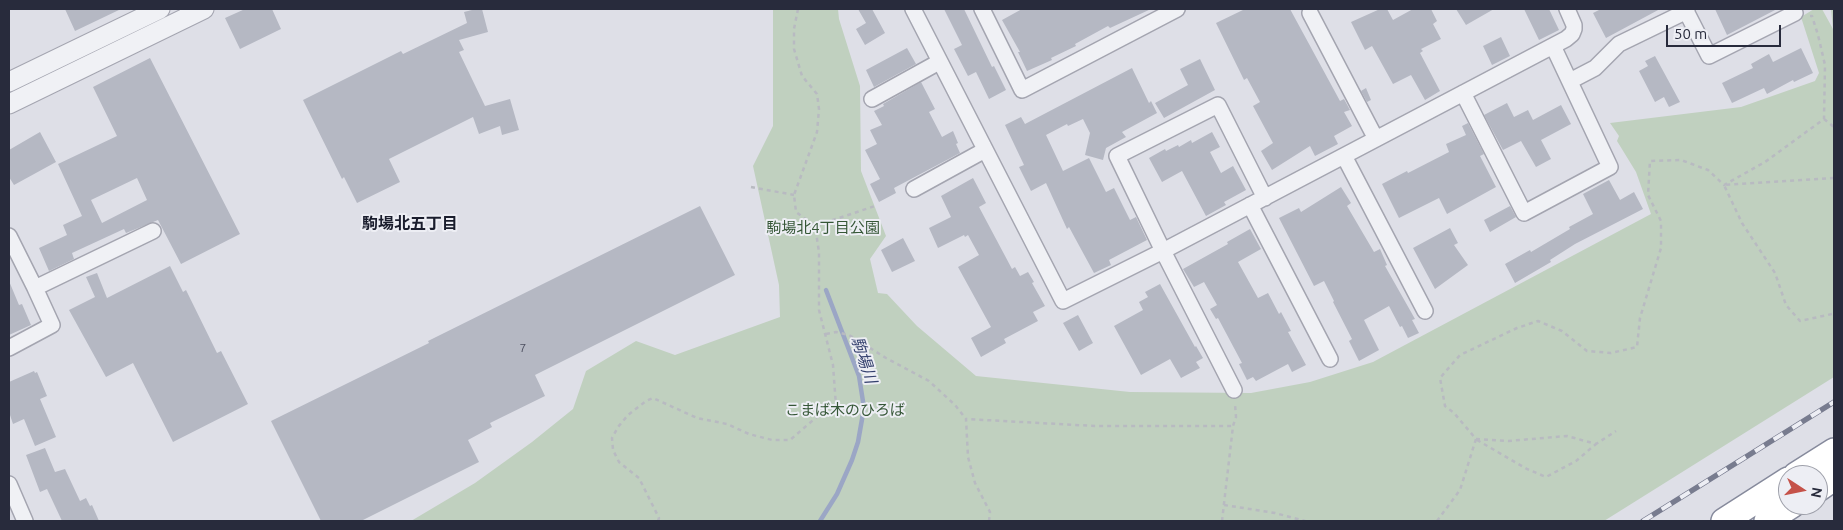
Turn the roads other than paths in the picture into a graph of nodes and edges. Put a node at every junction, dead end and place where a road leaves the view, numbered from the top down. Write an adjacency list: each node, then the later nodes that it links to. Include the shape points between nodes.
1 (204, 9): 10 (street)
2 (913, 9): 12 (street)
3 (982, 9): 4 (street, via 1022,90)
4 (1177, 9)
5 (1567, 9): 11 (street, via 1574,32)
6 (156, 10): 10 (street); 14 (street)
7 (1686, 10): 8 (street, via 1709,56); 13 (street, via 1619,44 1595,68)
8 (1794, 11)
9 (1310, 13): 18 (street)
10 (164, 28): 17 (street)
11 (1553, 46): 13 (street); 15 (street)
12 (939, 62): 16 (street); 19 (street)
13 (1570, 81): 15 (street, via 1610,167 1524,213)
14 (9, 82)
15 (1463, 93): 18 (street)
16 (872, 99)
17 (9, 104)
18 (1376, 139): 20 (street)
19 (985, 150): 21 (street); 26 (street, via 1063,301)
20 (1344, 156): 22 (street); 28 (street)
21 (914, 188)
22 (1265, 198): 23 (street); 26 (street, via 1218,105 1117,156)
23 (1250, 205): 26 (street); 30 (street)
24 (153, 232): 27 (street)
25 (9, 238): 27 (street)
26 (1163, 252): 31 (street)
27 (35, 288): 29 (street, via 52,325)
28 (1425, 311)
29 (9, 348)
30 (1330, 359)
31 (1234, 390)
32 (1834, 451): 33 (highway)
33 (1812, 465)
34 (9, 484): 37 (street)
35 (1778, 486): 38 (highway)
36 (1778, 514): 39 (highway)
37 (26, 521)
38 (1724, 521)
39 (1767, 521)

